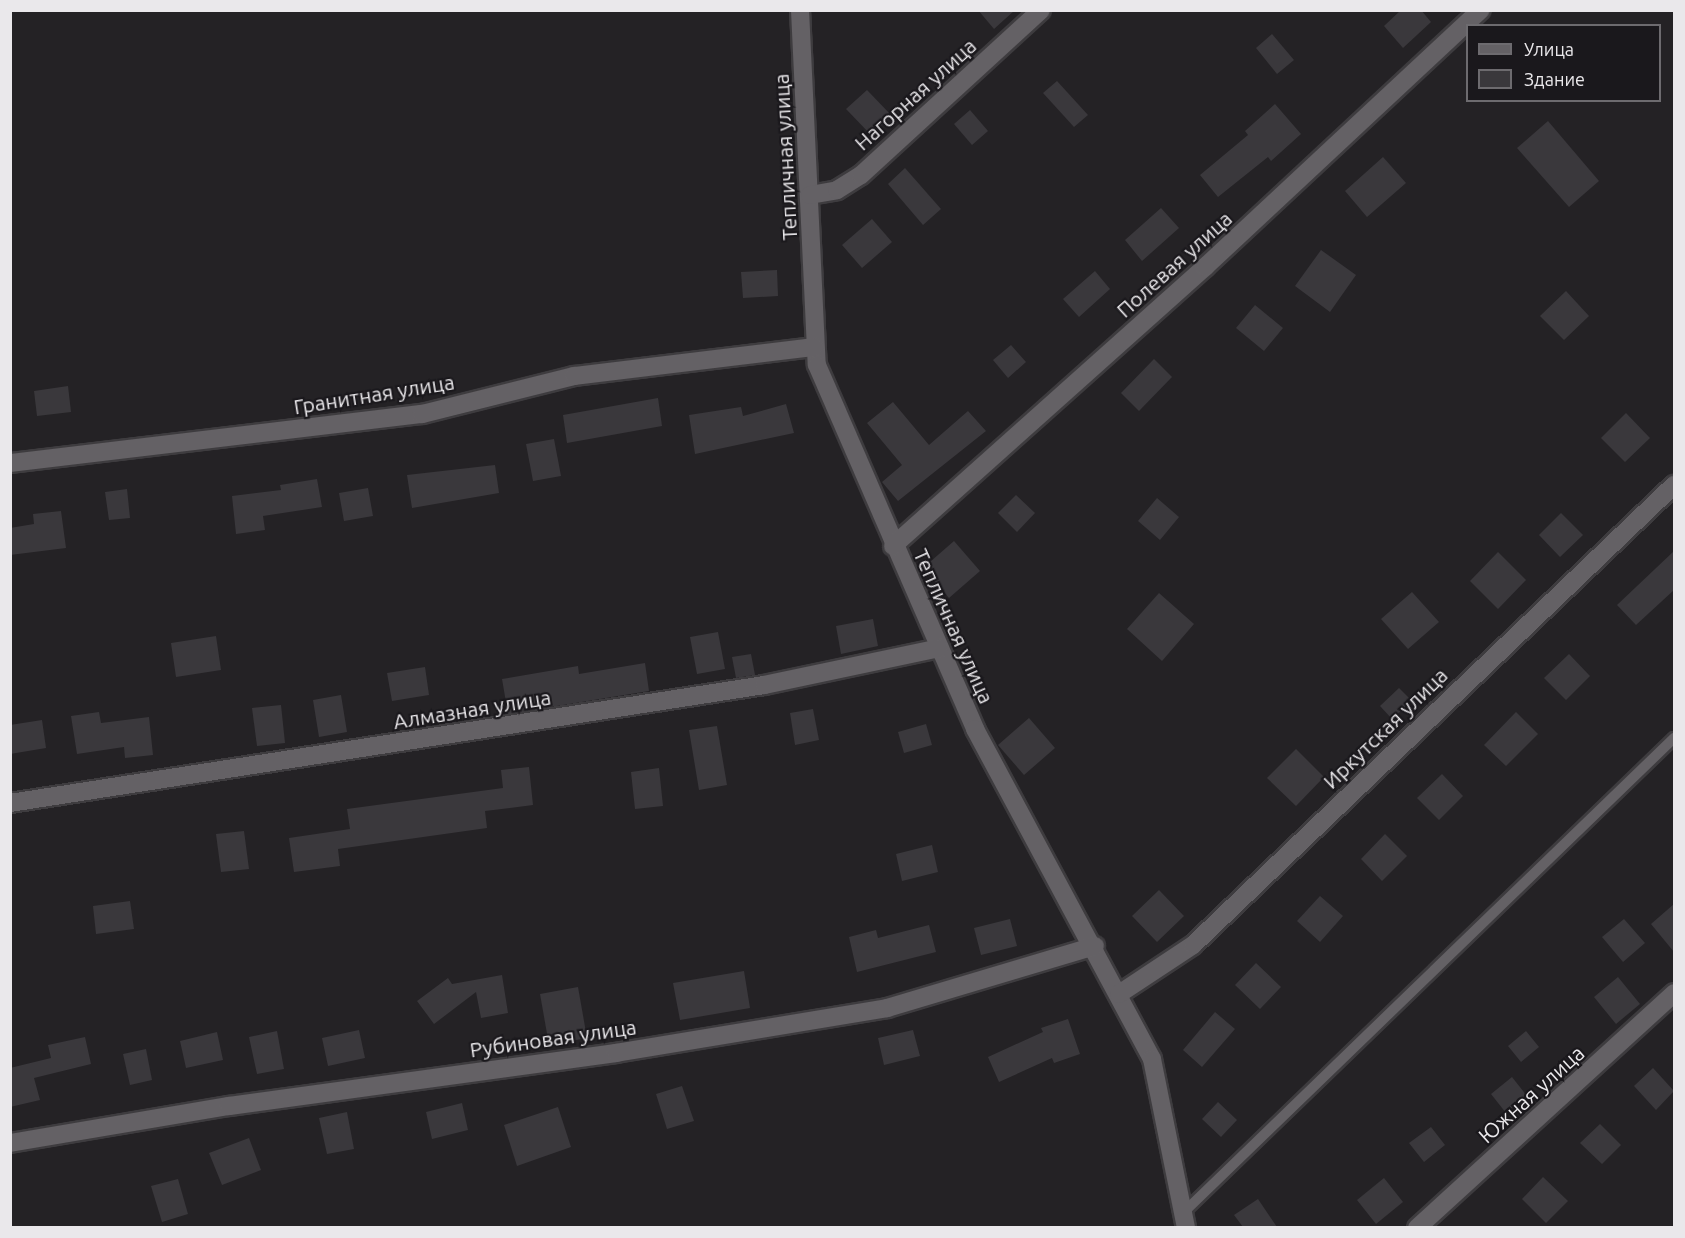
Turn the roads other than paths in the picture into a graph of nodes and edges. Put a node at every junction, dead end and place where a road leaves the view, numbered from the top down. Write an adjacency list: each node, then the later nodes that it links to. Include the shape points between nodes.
1 (800, 10): 4 (street, Тепличная улица)
2 (1041, 10): 4 (street, Нагорная улица, via 861,175 837,190)
3 (1481, 10): 8 (street, Полевая улица, via 1205,267)
4 (810, 195): 5 (street, Тепличная улица)
5 (814, 347): 6 (street, Гранитная улица, via 574,376 422,414); 8 (street, Тепличная улица, via 817,365)
6 (10, 463)
7 (1674, 485): 14 (street, Иркутская улица, via 1193,945)
8 (893, 546): 9 (street, Тепличная улица)
9 (939, 648): 11 (street, Алмазная улица, via 753,687); 12 (street, Тепличная улица, via 975,729)
10 (1674, 738): 16 (lane)
11 (10, 803)
12 (1095, 946): 14 (street, Тепличная улица); 15 (street, Рубиновая улица, via 887,1008 616,1053 228,1106)
13 (1674, 993): 17 (street, Южная улица)
14 (1119, 994): 16 (street, Тепличная улица, via 1152,1059)
15 (10, 1143)
16 (1184, 1220)
17 (1417, 1227)

